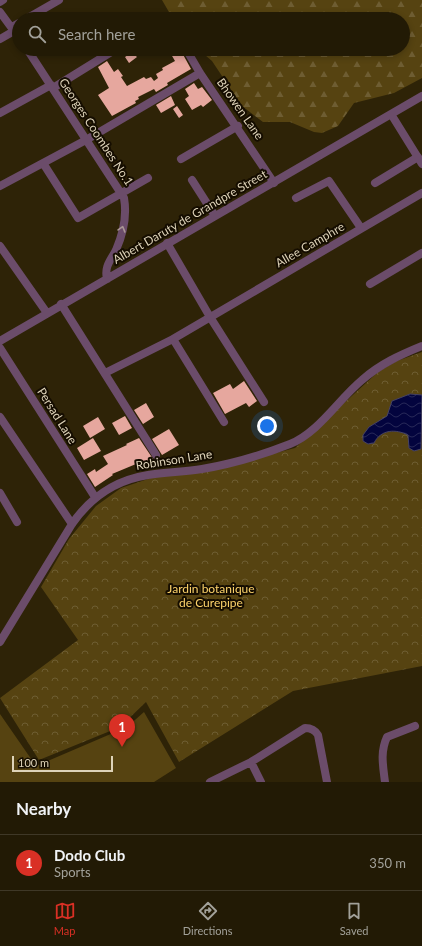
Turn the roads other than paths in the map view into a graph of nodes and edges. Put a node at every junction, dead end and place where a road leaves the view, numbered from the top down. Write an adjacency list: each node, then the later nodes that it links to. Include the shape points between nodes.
1 (3, 0): 3 (street)
2 (59, 0): 5 (street)
3 (0, 2)
4 (0, 12): 6 (street)
5 (38, 12)
6 (12, 26)
7 (12, 32): 8 (street)
8 (0, 39)
9 (31, 56): 13 (street, Georges Coombes No.1)
10 (104, 56): 13 (street)
11 (190, 56): 12 (street, Bhowen Lane)
12 (200, 73): 17 (street, Bhowen Lane); 18 (street)
13 (52, 87): 15 (street); 18 (street, Georges Coombes No.1)
14 (422, 96): 16 (street, Albert Daruty de Grandpre Street)
15 (0, 113)
16 (391, 114): 20 (street); 24 (street, Albert Daruty de Grandpre Street)
17 (238, 126): 19 (street); 24 (street, Bhowen Lane)
18 (86, 140): 21 (street); 27 (street, Georges Coombes No.1)
19 (181, 159)
20 (420, 161): 25 (street)
21 (43, 163): 26 (street); 27 (street, via 78,218)
22 (148, 178): 27 (street)
23 (192, 180): 30 (street)
24 (274, 182): 30 (street, Albert Daruty de Grandpre Street)
25 (375, 183)
26 (0, 186)
27 (122, 192): 35 (street, Georges Coombes No.1, one-way to 27, via 106,268 116,250 125,219 126,205)
28 (422, 193): 31 (street, Allee Camphre)
29 (296, 198): 31 (street, via 328,181)
30 (215, 216): 32 (street, Albert Daruty de Grandpre Street)
31 (361, 228): 39 (street, Allee Camphre)
32 (167, 243): 35 (street, Albert Daruty de Grandpre Street); 39 (street)
33 (0, 246): 38 (street)
34 (422, 253): 36 (street)
35 (106, 278): 37 (street, Albert Daruty de Grandpre Street)
36 (370, 284)
37 (61, 304): 38 (street, Albert Daruty de Grandpre Street); 44 (street)
38 (47, 313): 41 (street, Albert Daruty de Grandpre Street)
39 (210, 317): 40 (street, Allee Camphre); 45 (street)
40 (172, 339): 44 (street, Allee Camphre); 47 (street)
41 (0, 341)
42 (422, 346): 50 (street, Robinson Lane, via 377,367 317,424 291,443 256,456 203,469 134,478)
43 (0, 348): 50 (street, Persad Lane)
44 (105, 373): 48 (street)
45 (264, 402)
46 (0, 417): 52 (street)
47 (224, 422)
48 (156, 455)
49 (0, 493): 51 (street)
50 (95, 498): 52 (street, Robinson Lane)
51 (17, 522)
52 (72, 524): 53 (street, Robinson Lane)
53 (0, 642)
54 (415, 726): 59 (street, via 387,737 382,759)
55 (251, 762): 56 (street); 57 (street); 58 (street, via 305,728 310,728 318,735)
56 (210, 782)
57 (261, 782)
58 (327, 782)
59 (385, 782)

